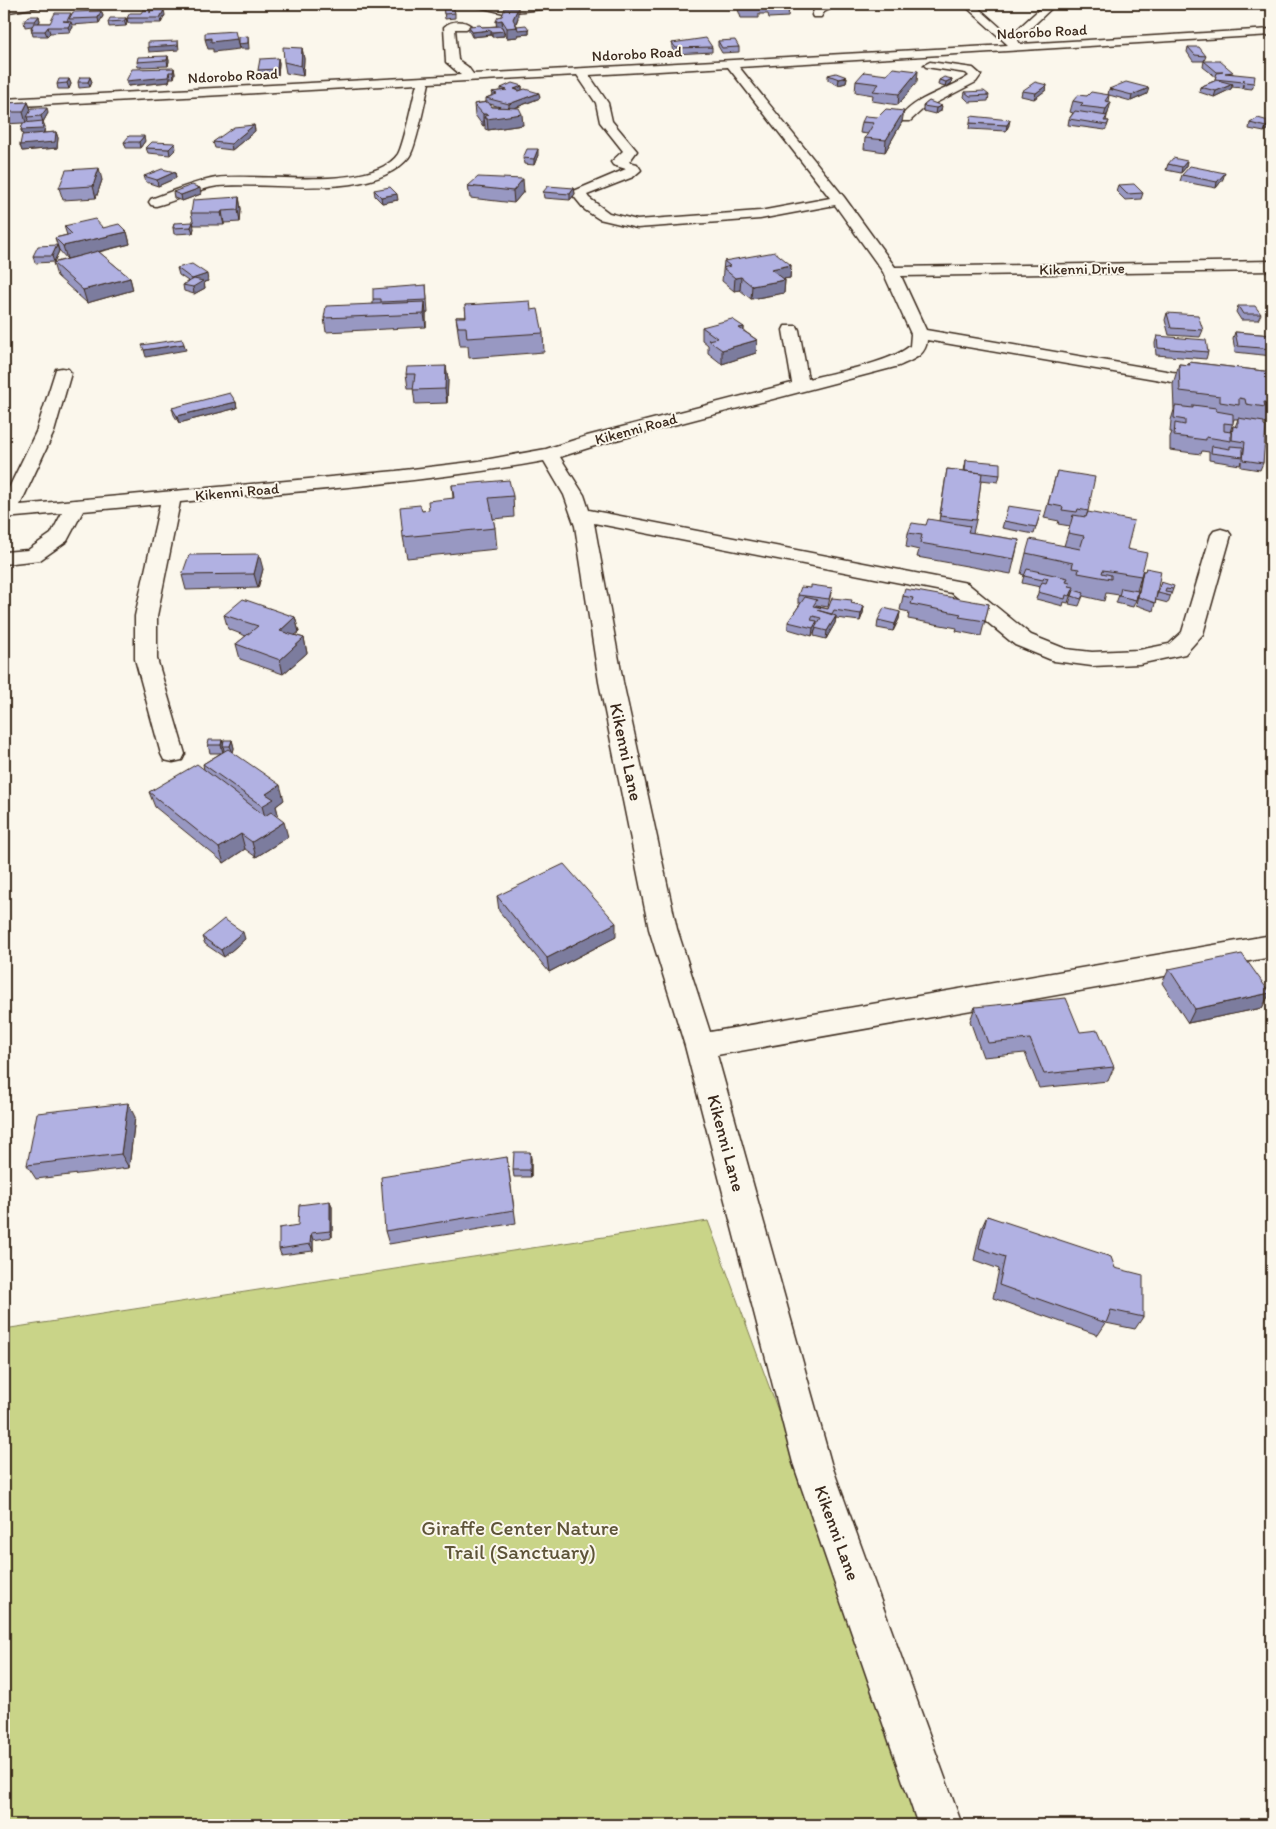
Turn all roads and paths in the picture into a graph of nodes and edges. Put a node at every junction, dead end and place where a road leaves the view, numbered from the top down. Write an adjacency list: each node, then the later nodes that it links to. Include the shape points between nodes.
1 (37, 4): 7 (street)
2 (479, 4): 3 (street, via 514,10)
3 (561, 4)
4 (835, 4): 8 (street, via 819,10)
5 (968, 4): 11 (street)
6 (1051, 4): 11 (street)
7 (4, 10)
8 (817, 15)
9 (466, 26): 15 (street, via 449,27 452,62 464,69)
10 (1272, 32): 11 (street, Ndorobo Road)
11 (1014, 45): 12 (street, Ndorobo Road)
12 (852, 56): 13 (street, Ndorobo Road); 18 (street, via 969,70 975,75 918,107)
13 (731, 64): 14 (street, Ndorobo Road); 19 (street)
14 (581, 72): 15 (street, Ndorobo Road); 19 (street, via 602,102 606,122 630,151 618,162 632,166 634,170 580,192 588,205 609,219 637,224 760,215)
15 (469, 78): 16 (street, Ndorobo Road)
16 (424, 81): 17 (street, Ndorobo Road); 20 (street, via 404,154 393,168 344,180 218,182)
17 (4, 103)
18 (906, 118)
19 (839, 200): 22 (street)
20 (156, 202)
21 (1272, 266): 22 (street, Kikenni Drive)
22 (891, 272): 24 (street)
23 (791, 330): 26 (street)
24 (919, 334): 26 (street, Kikenni Road, via 918,348 910,355); 27 (street, via 1172,377 1254,387)
25 (62, 373): 31 (street, via 45,432)
26 (801, 386): 28 (street, Kikenni Road)
27 (1272, 386)
28 (549, 454): 29 (street, Kikenni Road, via 396,478); 32 (street, Kikenni Lane, via 574,495)
29 (171, 498): 30 (street, Kikenni Road); 35 (street, via 146,616 146,659)
30 (75, 506): 31 (street, Kikenni Road); 34 (street, via 60,537 33,556)
31 (5, 512)
32 (580, 514): 33 (street, via 959,588 1023,640 1062,656 1092,659 1139,657 1177,649 1192,634); 37 (street, Kikenni Lane, via 585,526 611,682 663,929)
33 (1221, 535)
34 (4, 558)
35 (173, 754)
36 (1272, 946): 37 (street)
37 (700, 1046): 38 (street, Kikenni Lane, via 812,1463)
38 (940, 1825)

